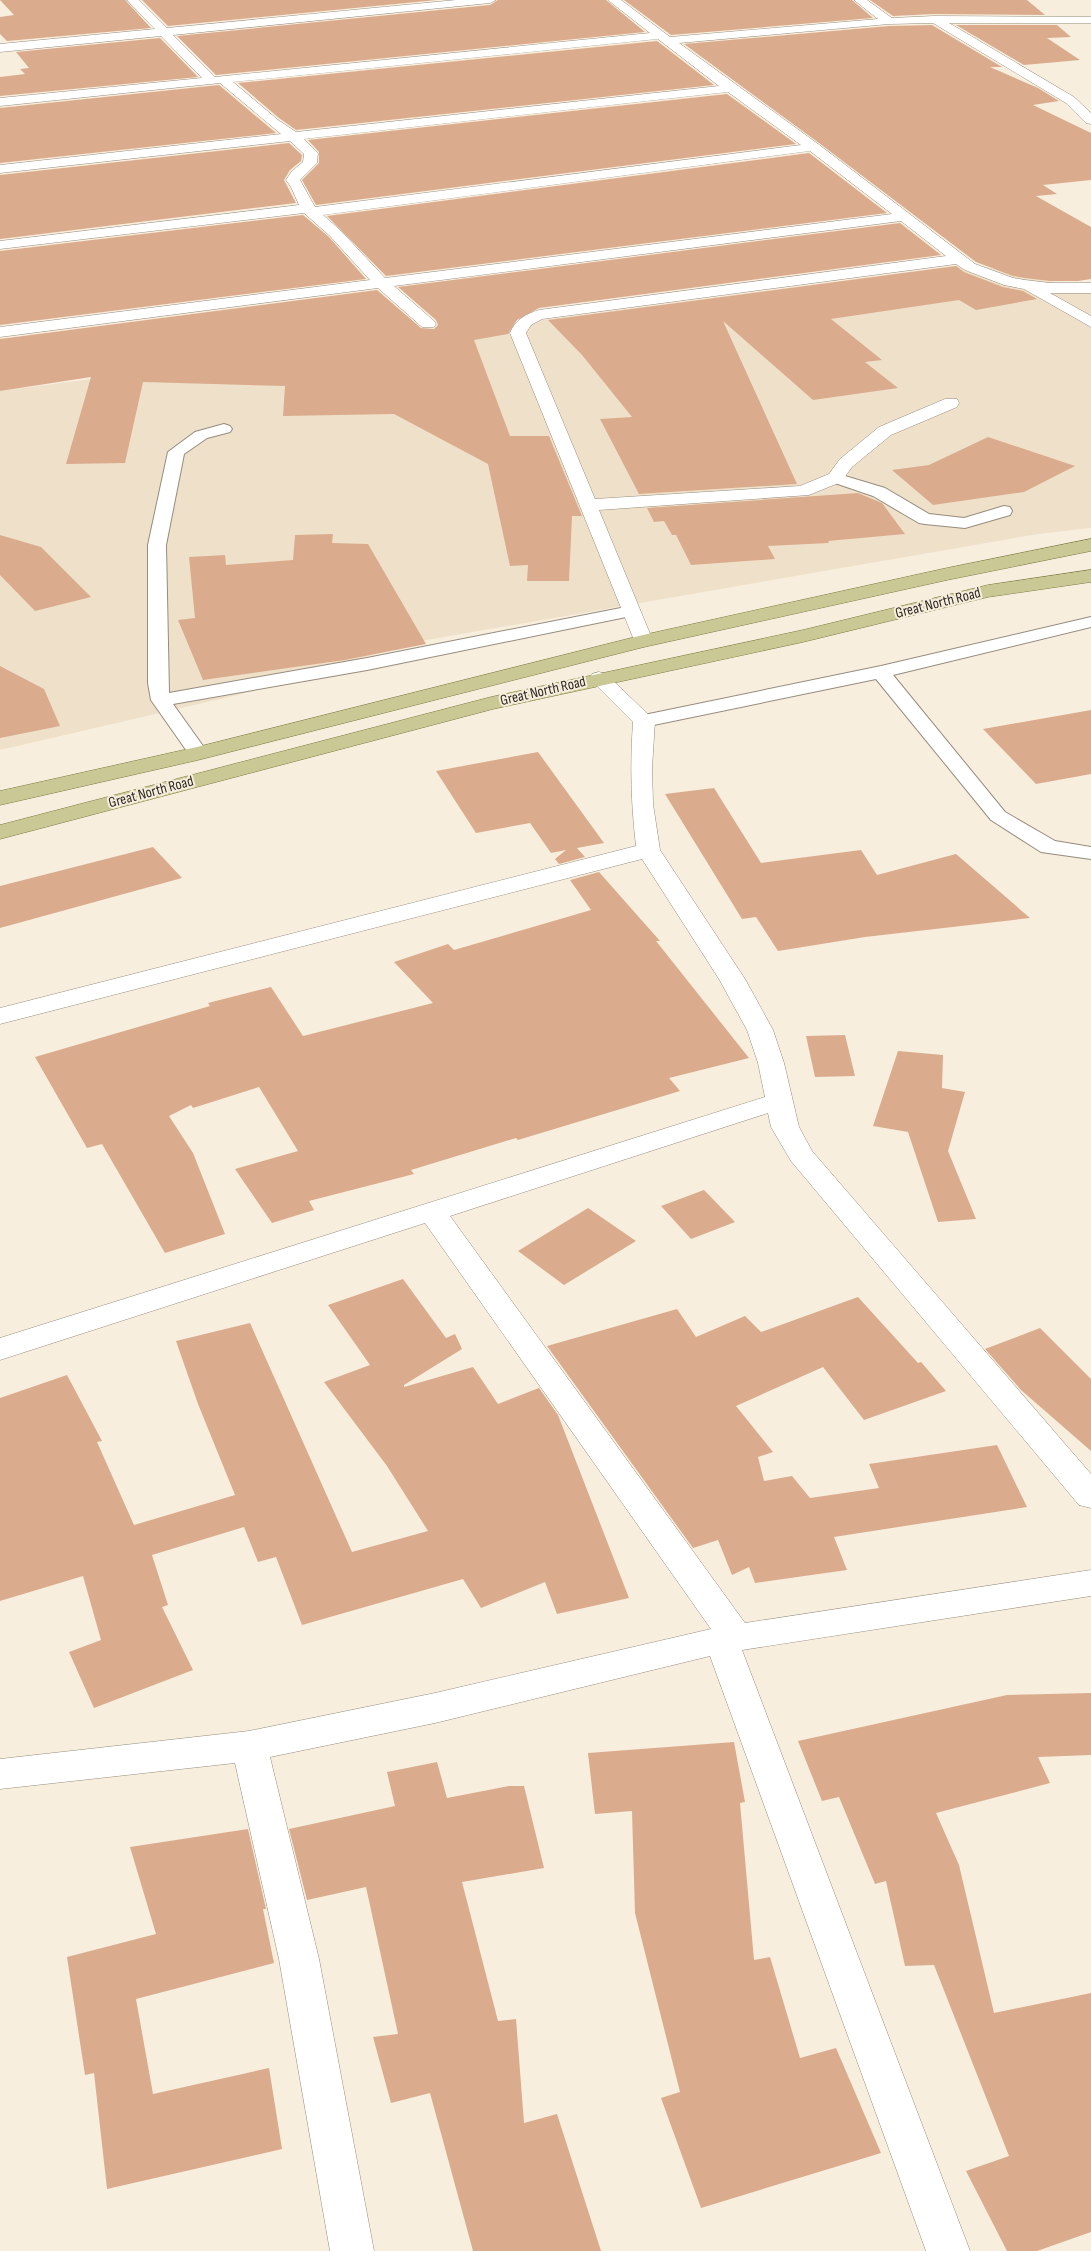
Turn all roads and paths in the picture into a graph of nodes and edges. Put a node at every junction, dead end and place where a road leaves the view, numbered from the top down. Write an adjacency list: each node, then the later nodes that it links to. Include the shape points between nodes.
1 (133, 0): 8 (street)
2 (490, 0): 8 (street)
3 (614, 0): 9 (street)
4 (860, 0): 7 (street)
5 (934, 19): 6 (street); 7 (street); 14 (street, via 1070,100)
6 (1091, 20)
7 (889, 21): 9 (street)
8 (167, 32): 10 (street); 11 (street, via 188,57)
9 (664, 38): 11 (street); 12 (street)
10 (0, 48)
11 (218, 80): 13 (street); 15 (street)
12 (730, 88): 15 (street); 16 (street)
13 (0, 102)
14 (1091, 120)
15 (294, 137): 17 (street); 18 (street, via 311,153 310,163 293,180)
16 (813, 147): 18 (street); 19 (street)
17 (0, 169)
18 (310, 210): 20 (street); 22 (street)
19 (903, 217): 21 (street); 22 (street)
20 (0, 244)
21 (958, 259): 23 (street, via 987,274); 31 (street, via 528,319 518,333)
22 (380, 282): 26 (street); 27 (street)
23 (1025, 285): 24 (street); 25 (street)
24 (1091, 288)
25 (1091, 322)
26 (428, 324)
27 (0, 332)
28 (951, 403): 30 (street, via 885,431 846,463)
29 (224, 429): 40 (lane, via 201,435 176,452 156,546)
30 (836, 478): 31 (street, via 803,491); 32 (lane, via 879,492 925,519 965,523)
31 (588, 505): 35 (street)
32 (1004, 511)
33 (1091, 545): 37 (main road, Great North Road)
34 (1091, 576): 39 (main road, Great North Road, via 988,591 803,636)
35 (630, 611): 37 (street); 40 (lane, via 367,664)
36 (1091, 622): 38 (lane)
37 (643, 641): 42 (main road, Great North Road)
38 (881, 672): 41 (lane); 46 (lane, via 998,816 1049,847)
39 (599, 678): 41 (street); 44 (main road, Great North Road, via 491,703)
40 (161, 700): 42 (lane)
41 (644, 721): 45 (street, via 642,804)
42 (198, 753): 43 (main road, Great North Road)
43 (0, 798)
44 (0, 832)
45 (648, 850): 47 (street); 48 (street, via 732,979 760,1030)
46 (1091, 853)
47 (0, 1016)
48 (779, 1101): 49 (street); 51 (street, via 785,1127 801,1155)
49 (432, 1212): 50 (street); 53 (street)
50 (0, 1349)
51 (1091, 1496)
52 (1091, 1583): 53 (street)
53 (729, 1639): 54 (street, via 434,1708); 57 (street)
54 (249, 1746): 55 (street); 56 (street, via 299,1959)
55 (0, 1774)
56 (352, 2251)
57 (948, 2251)

